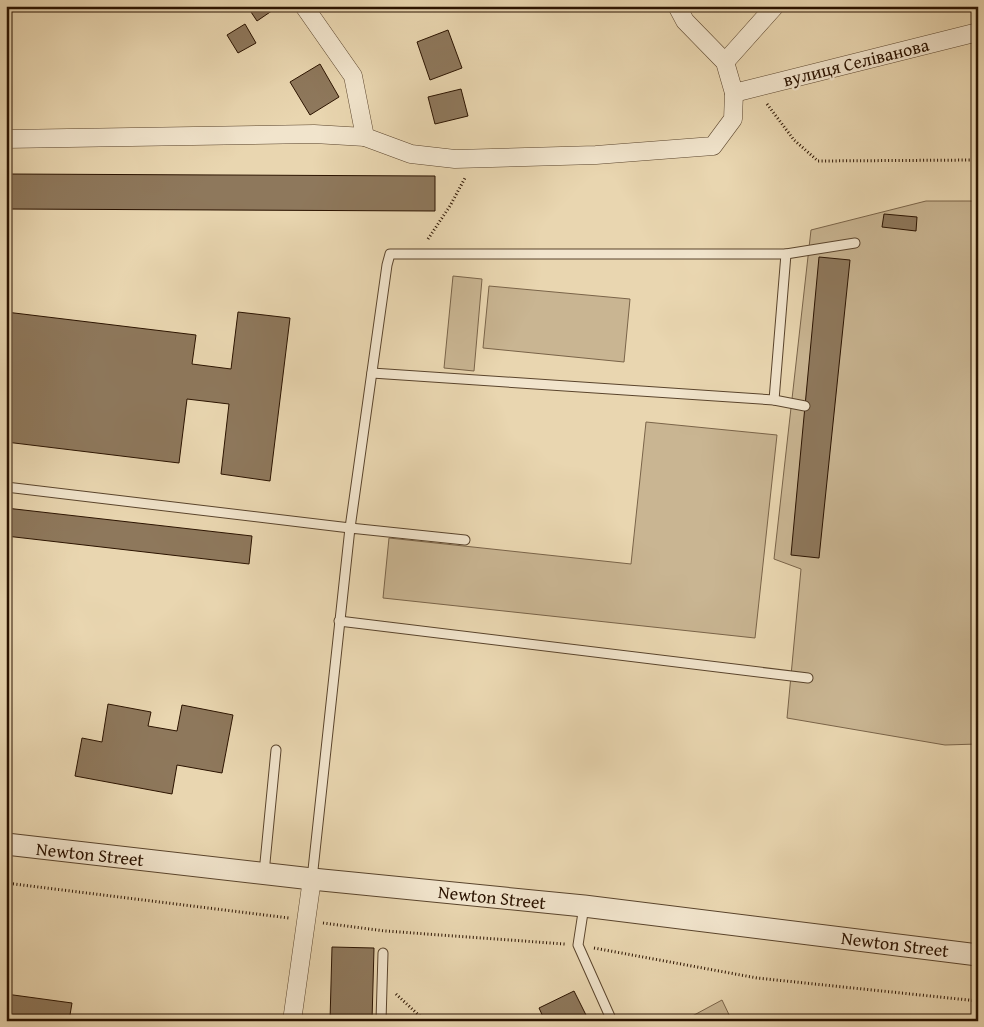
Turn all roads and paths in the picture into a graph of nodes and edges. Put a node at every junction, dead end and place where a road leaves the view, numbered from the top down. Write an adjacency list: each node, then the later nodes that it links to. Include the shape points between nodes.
1 (304, 6): 7 (street, via 353,76)
2 (677, 6): 5 (street, via 686,21)
3 (775, 6): 5 (street)
4 (978, 32): 6 (street, вулиця Селіванова)
5 (725, 62): 6 (street)
6 (734, 93): 9 (street, via 733,119 713,146 596,155); 10 (path, via 768,104 794,140 818,161)
7 (365, 136): 8 (street); 9 (street, via 411,154)
8 (6, 139)
9 (468, 158): 12 (path, via 468,172)
10 (978, 160)
11 (855, 244): 13 (lane)
12 (418, 254): 13 (lane); 14 (lane, via 390,254)
13 (786, 254): 15 (lane)
14 (372, 373): 15 (lane); 18 (lane)
15 (774, 400): 16 (lane)
16 (805, 406)
17 (6, 487): 18 (lane)
18 (350, 528): 19 (lane); 20 (lane)
19 (465, 540)
20 (339, 621): 21 (lane); 25 (lane)
21 (808, 678)
22 (276, 750): 24 (lane)
23 (6, 844): 24 (street, Newton Street)
24 (264, 873): 25 (street, Newton Street)
25 (312, 879): 27 (street, Newton Street); 28 (street)
26 (6, 883): 28 (path)
27 (584, 906): 29 (lane); 31 (street, Newton Street)
28 (306, 920): 29 (path, via 384,931); 34 (street)
29 (578, 945): 33 (path, via 758,978); 37 (lane)
30 (383, 953): 32 (lane)
31 (978, 954)
32 (382, 980): 35 (lane); 36 (path)
33 (978, 1001)
34 (292, 1021)
35 (381, 1021)
36 (425, 1021)
37 (612, 1021)

